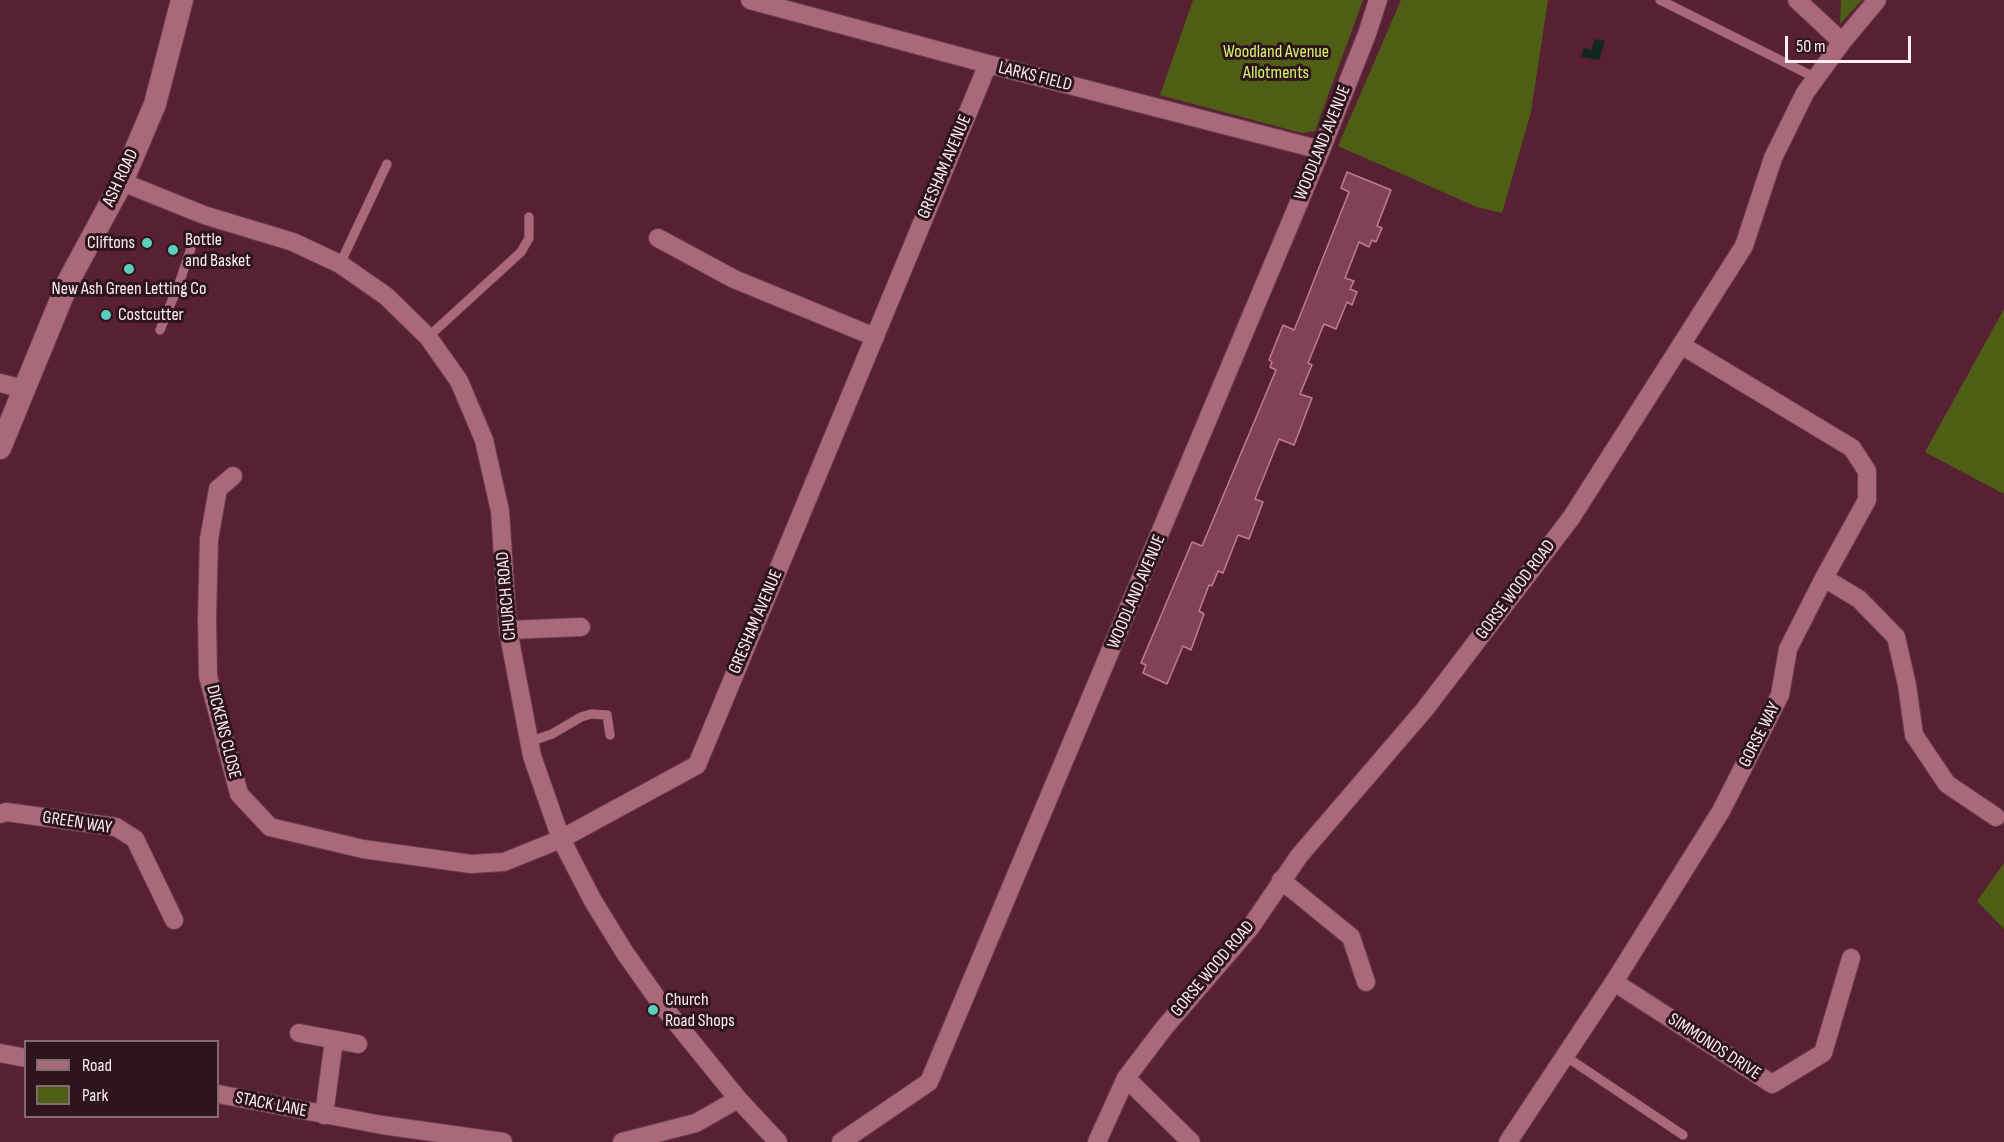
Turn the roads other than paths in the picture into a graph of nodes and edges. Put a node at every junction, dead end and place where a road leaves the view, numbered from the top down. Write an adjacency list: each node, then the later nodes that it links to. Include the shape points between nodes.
1 (182, 0): 12 (street, ASH ROAD, via 154,104)
2 (750, 0): 8 (street, LARKS FIELD)
3 (1378, 0): 10 (street, WOODLAND AVENUE)
4 (1659, 0): 9 (lane)
5 (1797, 0): 7 (street)
6 (1877, 0): 7 (street, GORSE WOOD ROAD)
7 (1842, 42): 9 (street, GORSE WOOD ROAD)
8 (988, 64): 10 (street, LARKS FIELD); 19 (street, GRESHAM AVENUE)
9 (1816, 78): 20 (street, GORSE WOOD ROAD, via 1773,158 1744,246)
10 (1321, 150): 53 (street, WOODLAND AVENUE, via 929,1083)
11 (387, 164): 16 (lane)
12 (122, 182): 16 (street, CHURCH ROAD, via 204,214 293,242); 22 (street, ASH ROAD, via 69,280)
13 (529, 217): 18 (lane, via 529,238 521,252)
14 (194, 238): 17 (lane)
15 (658, 238): 19 (street, via 734,279)
16 (340, 264): 18 (street, CHURCH ROAD, via 386,296)
17 (160, 330)
18 (428, 337): 27 (street, CHURCH ROAD, via 459,381 484,440 500,511)
19 (875, 337): 32 (street, GRESHAM AVENUE, via 697,765)
20 (1681, 345): 25 (street, GORSE WAY, via 1852,448 1867,471 1867,500); 33 (street, GORSE WOOD ROAD, via 1571,518 1425,709)
21 (0, 383): 22 (street)
22 (23, 389): 23 (street, ASH ROAD)
23 (0, 448)
24 (233, 476): 32 (street, DICKENS CLOSE, via 218,489 209,539 208,676 239,795 270,827 363,849 460,863 504,862)
25 (1824, 578): 31 (street, via 1860,599 1896,637 1914,735 1947,784); 37 (street, GORSE WAY, via 1788,649 1780,695 1721,811)
26 (581, 627): 27 (street)
27 (508, 630): 29 (street, CHURCH ROAD)
28 (610, 735): 29 (lane, via 607,716 591,714)
29 (529, 742): 32 (street, CHURCH ROAD)
30 (0, 814): 34 (street, GREEN WAY, via 116,826 135,839)
31 (1996, 817)
32 (561, 839): 46 (street, CHURCH ROAD, via 625,953)
33 (1281, 880): 36 (street, via 1352,937); 44 (street, GORSE WOOD ROAD, via 1250,928)
34 (174, 920)
35 (1851, 958): 37 (street, SIMMONDS DRIVE, via 1823,1053 1772,1084)
36 (1366, 982)
37 (1614, 982): 42 (street, GORSE WAY)
38 (299, 1033): 39 (street)
39 (334, 1040): 40 (street); 47 (street, STACK LANE)
40 (358, 1044)
41 (0, 1053): 43 (street)
42 (1565, 1056): 49 (lane); 56 (street, GORSE WAY)
43 (24, 1058)
44 (1126, 1078): 54 (street, GORSE WOOD ROAD); 55 (street)
45 (219, 1094): 47 (street, STACK LANE)
46 (738, 1099): 51 (street, via 696,1123); 52 (street, CHURCH ROAD)
47 (324, 1115): 48 (street, STACK LANE)
48 (382, 1134): 50 (street, STACK LANE)
49 (1683, 1135)
50 (503, 1142)
51 (622, 1142)
52 (778, 1142)
53 (841, 1142)
54 (1097, 1142)
55 (1191, 1142)
56 (1508, 1142)

